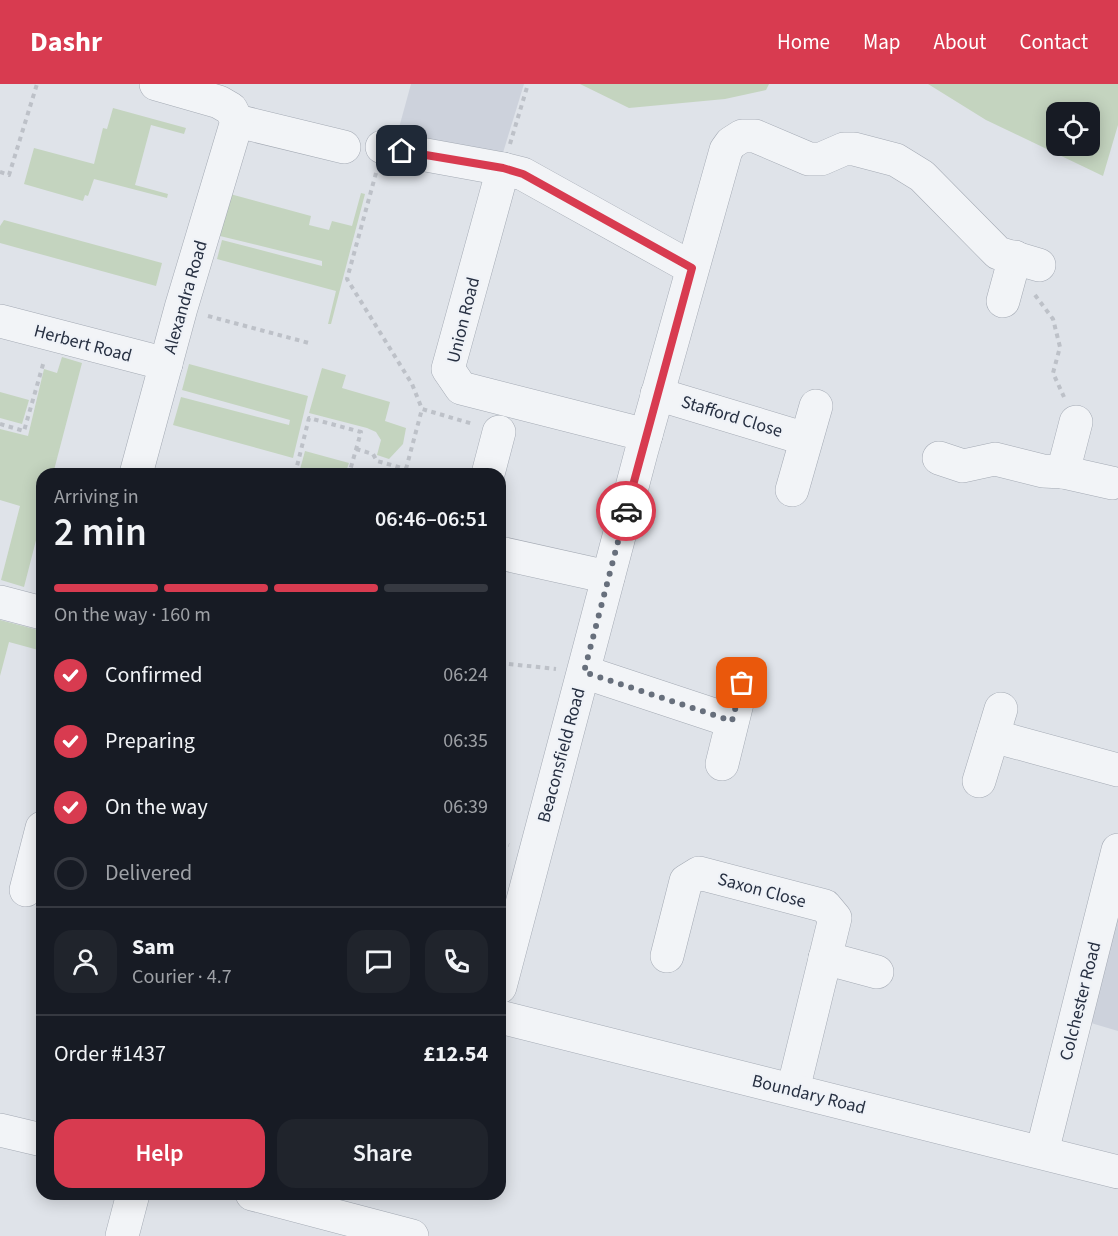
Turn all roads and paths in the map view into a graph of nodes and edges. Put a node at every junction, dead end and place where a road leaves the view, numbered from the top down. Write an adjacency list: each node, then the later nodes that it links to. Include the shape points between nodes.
1 (37, 84): 8 (path, via 9,175)
2 (156, 84): 4 (street, via 219,102 231,109)
3 (528, 84): 7 (path)
4 (237, 121): 5 (street); 12 (street, Alexandra Road)
5 (344, 147)
6 (382, 147): 7 (street)
7 (503, 168): 10 (street, via 523,174); 23 (street, Union Road, via 448,369 461,388)
8 (0, 172)
9 (1030, 262): 10 (street, Beaconsfield Road, via 998,253 922,176 896,160 854,149 809,159 754,136 742,136 726,150); 11 (street); 20 (path, via 1030,289 1053,319 1060,347 1053,373)
10 (692, 268): 17 (street, Beaconsfield Road)
11 (1003, 301)
12 (181, 309): 15 (path); 16 (street, Alexandra Road)
13 (0, 321): 14 (street, Herbert Road)
14 (52, 335): 16 (street, Herbert Road); 21 (path, via 24,431)
15 (309, 343)
16 (166, 364): 27 (street, Alexandra Road)
17 (657, 394): 23 (street, Beaconsfield Road); 24 (street, Stafford Close)
18 (816, 406): 24 (street, Stafford Close)
19 (422, 409): 31 (path)
20 (1076, 422): 33 (street)
21 (0, 424)
22 (499, 432): 32 (street)
23 (646, 435): 37 (street, Beaconsfield Road)
24 (806, 439): 35 (street, Stafford Close)
25 (356, 449): 28 (path, via 361,432 309,418); 29 (path); 30 (path)
26 (939, 458): 33 (street, via 963,466 995,459)
27 (138, 468)
28 (296, 468)
29 (351, 468)
30 (397, 468)
31 (406, 468)
32 (490, 468)
33 (1063, 472): 34 (street)
34 (1116, 482)
35 (792, 490)
36 (506, 555): 37 (street)
37 (608, 577): 41 (street, Beaconsfield Road)
38 (0, 602): 39 (street)
39 (36, 611)
40 (506, 664): 41 (path)
41 (584, 672): 43 (street); 50 (street, Beaconsfield Road)
42 (742, 683): 43 (street)
43 (732, 721): 44 (street)
44 (722, 764)
45 (1118, 770): 46 (street, via 997,723)
46 (978, 781)
47 (36, 847): 49 (street)
48 (1118, 850): 59 (street, Colchester Road)
49 (23, 889)
50 (511, 896): 51 (street, Beaconsfield Road)
51 (506, 937)
52 (667, 956): 53 (street, Saxon Close, via 686,881 699,873 825,906 835,918)
53 (825, 958): 54 (street); 56 (street, Saxon Close)
54 (877, 972)
55 (506, 1018): 56 (street, Boundary Road)
56 (793, 1090): 59 (street, Boundary Road)
57 (0, 1130): 58 (street)
58 (36, 1139)
59 (1042, 1152): 60 (street, Boundary Road)
60 (1118, 1172)
61 (131, 1200): 64 (street)
62 (274, 1200): 63 (street)
63 (402, 1235)
64 (122, 1236)

